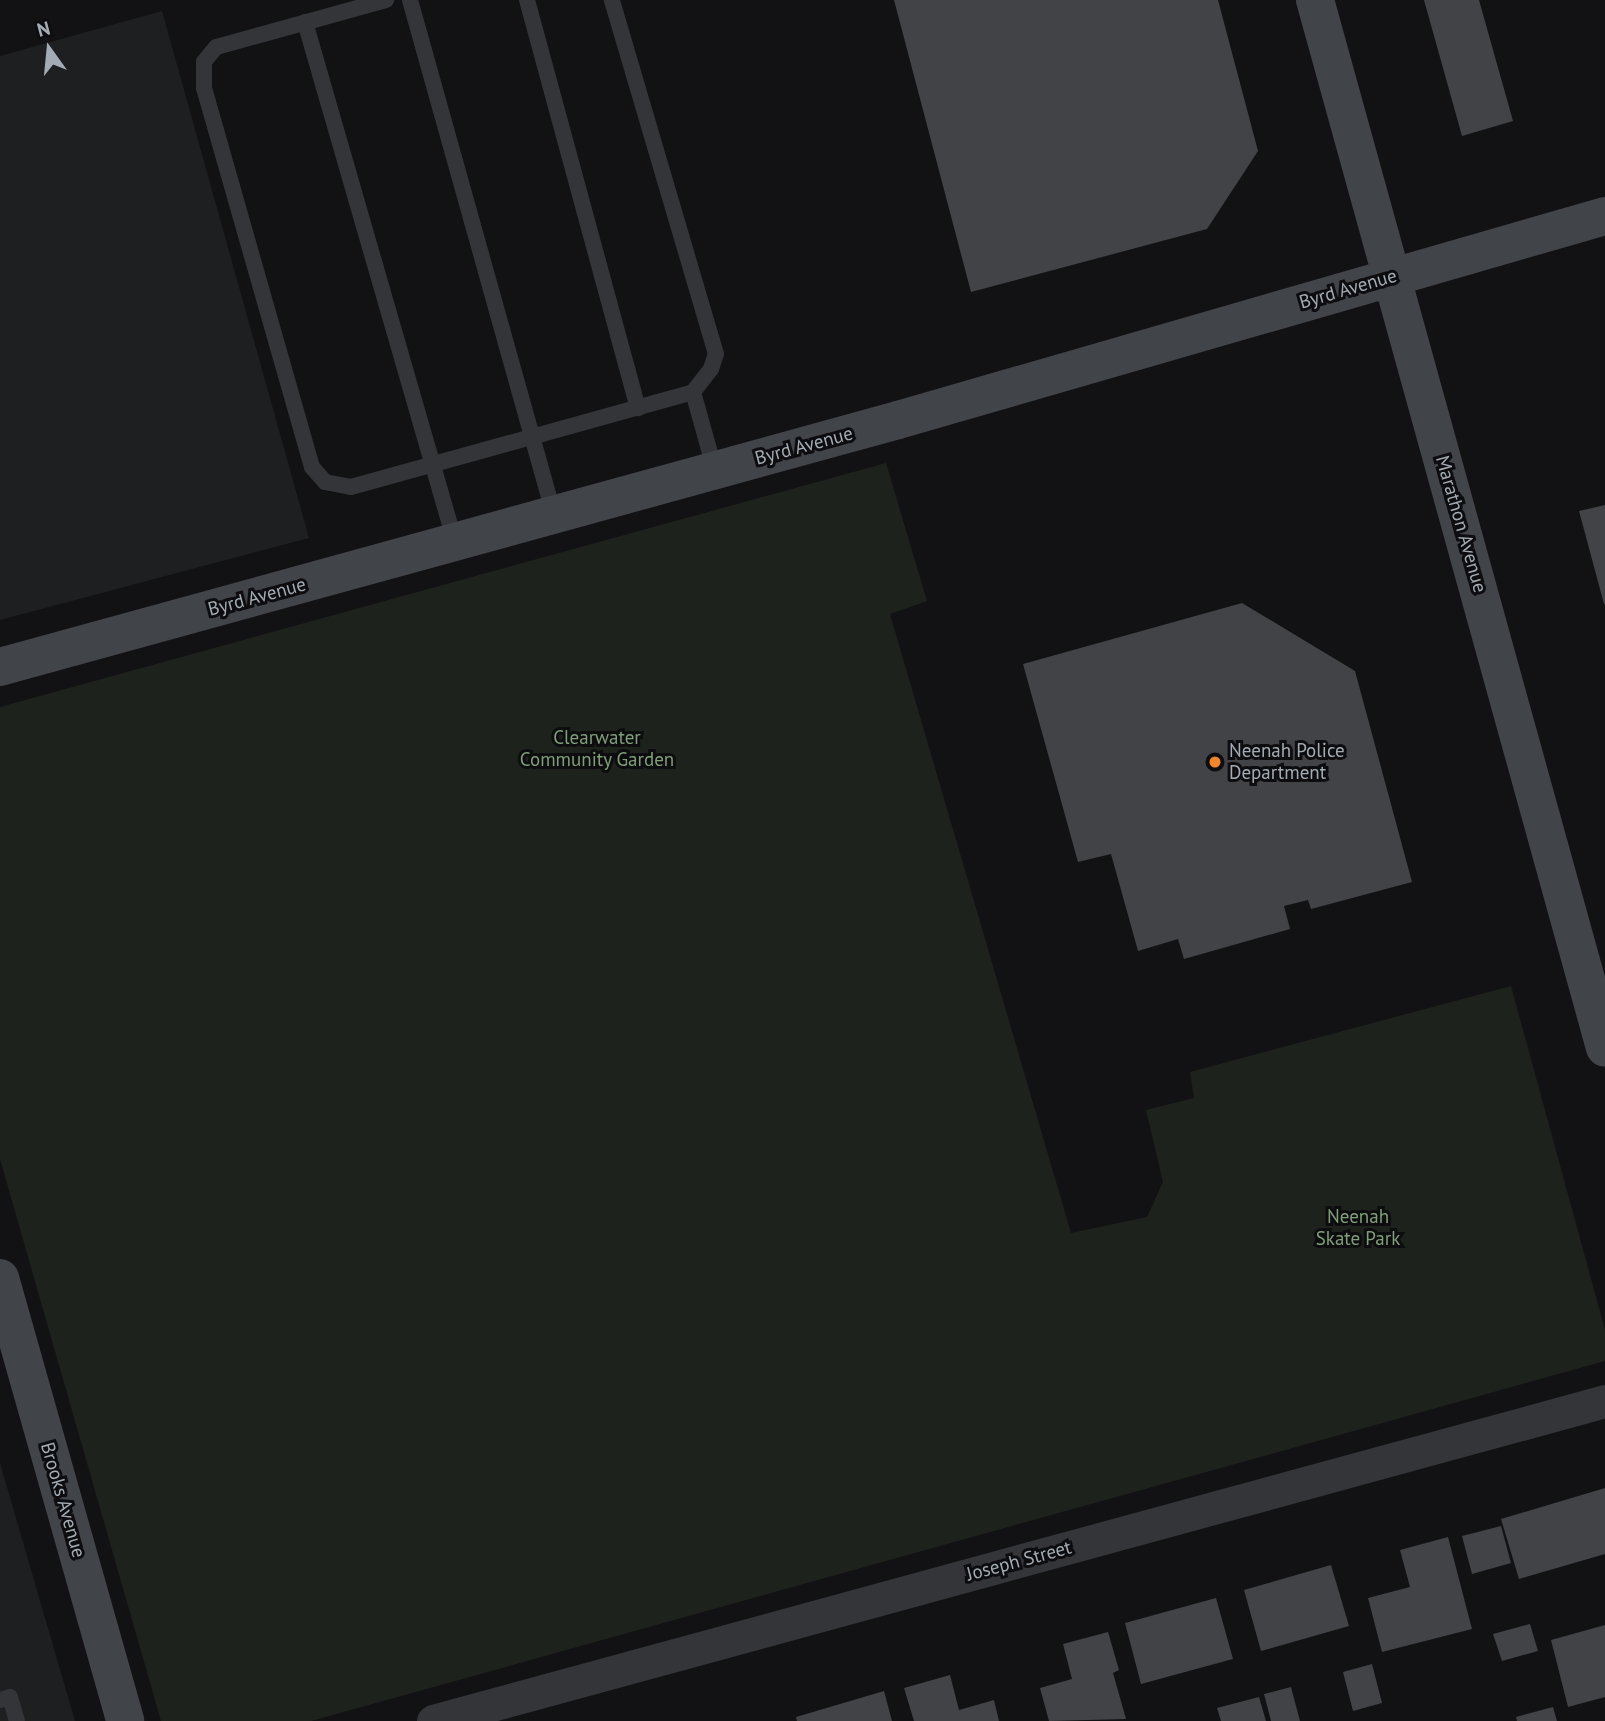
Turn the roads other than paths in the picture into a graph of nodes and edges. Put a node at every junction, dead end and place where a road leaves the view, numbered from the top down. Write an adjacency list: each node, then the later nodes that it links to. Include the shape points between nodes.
1 (386, 0): 6 (lane)
2 (410, 0): 11 (lane)
3 (527, 0): 10 (lane)
4 (612, 0): 9 (lane, via 716,355)
5 (1315, 0): 8 (street, Marathon Avenue)
6 (305, 22): 12 (lane); 12 (lane, via 216,47 204,62 204,88 312,467 325,482 351,487)
7 (1605, 216): 8 (street, Byrd Avenue)
8 (1391, 276): 13 (street, Byrd Avenue); 17 (street, Marathon Avenue)
9 (693, 392): 10 (lane); 13 (lane)
10 (638, 408): 11 (lane)
11 (532, 438): 12 (lane); 14 (lane)
12 (433, 467): 15 (lane)
13 (715, 471): 14 (street, Byrd Avenue)
14 (554, 515): 15 (street, Byrd Avenue)
15 (455, 542): 16 (street, Byrd Avenue)
16 (0, 667)
17 (1605, 1048)
18 (0, 1278): 22 (street, Brooks Avenue)
19 (1605, 1401): 23 (street, Joseph Street)
20 (0, 1700): 21 (lane, via 10,1697)
21 (17, 1721)
22 (125, 1721)
23 (433, 1721)

